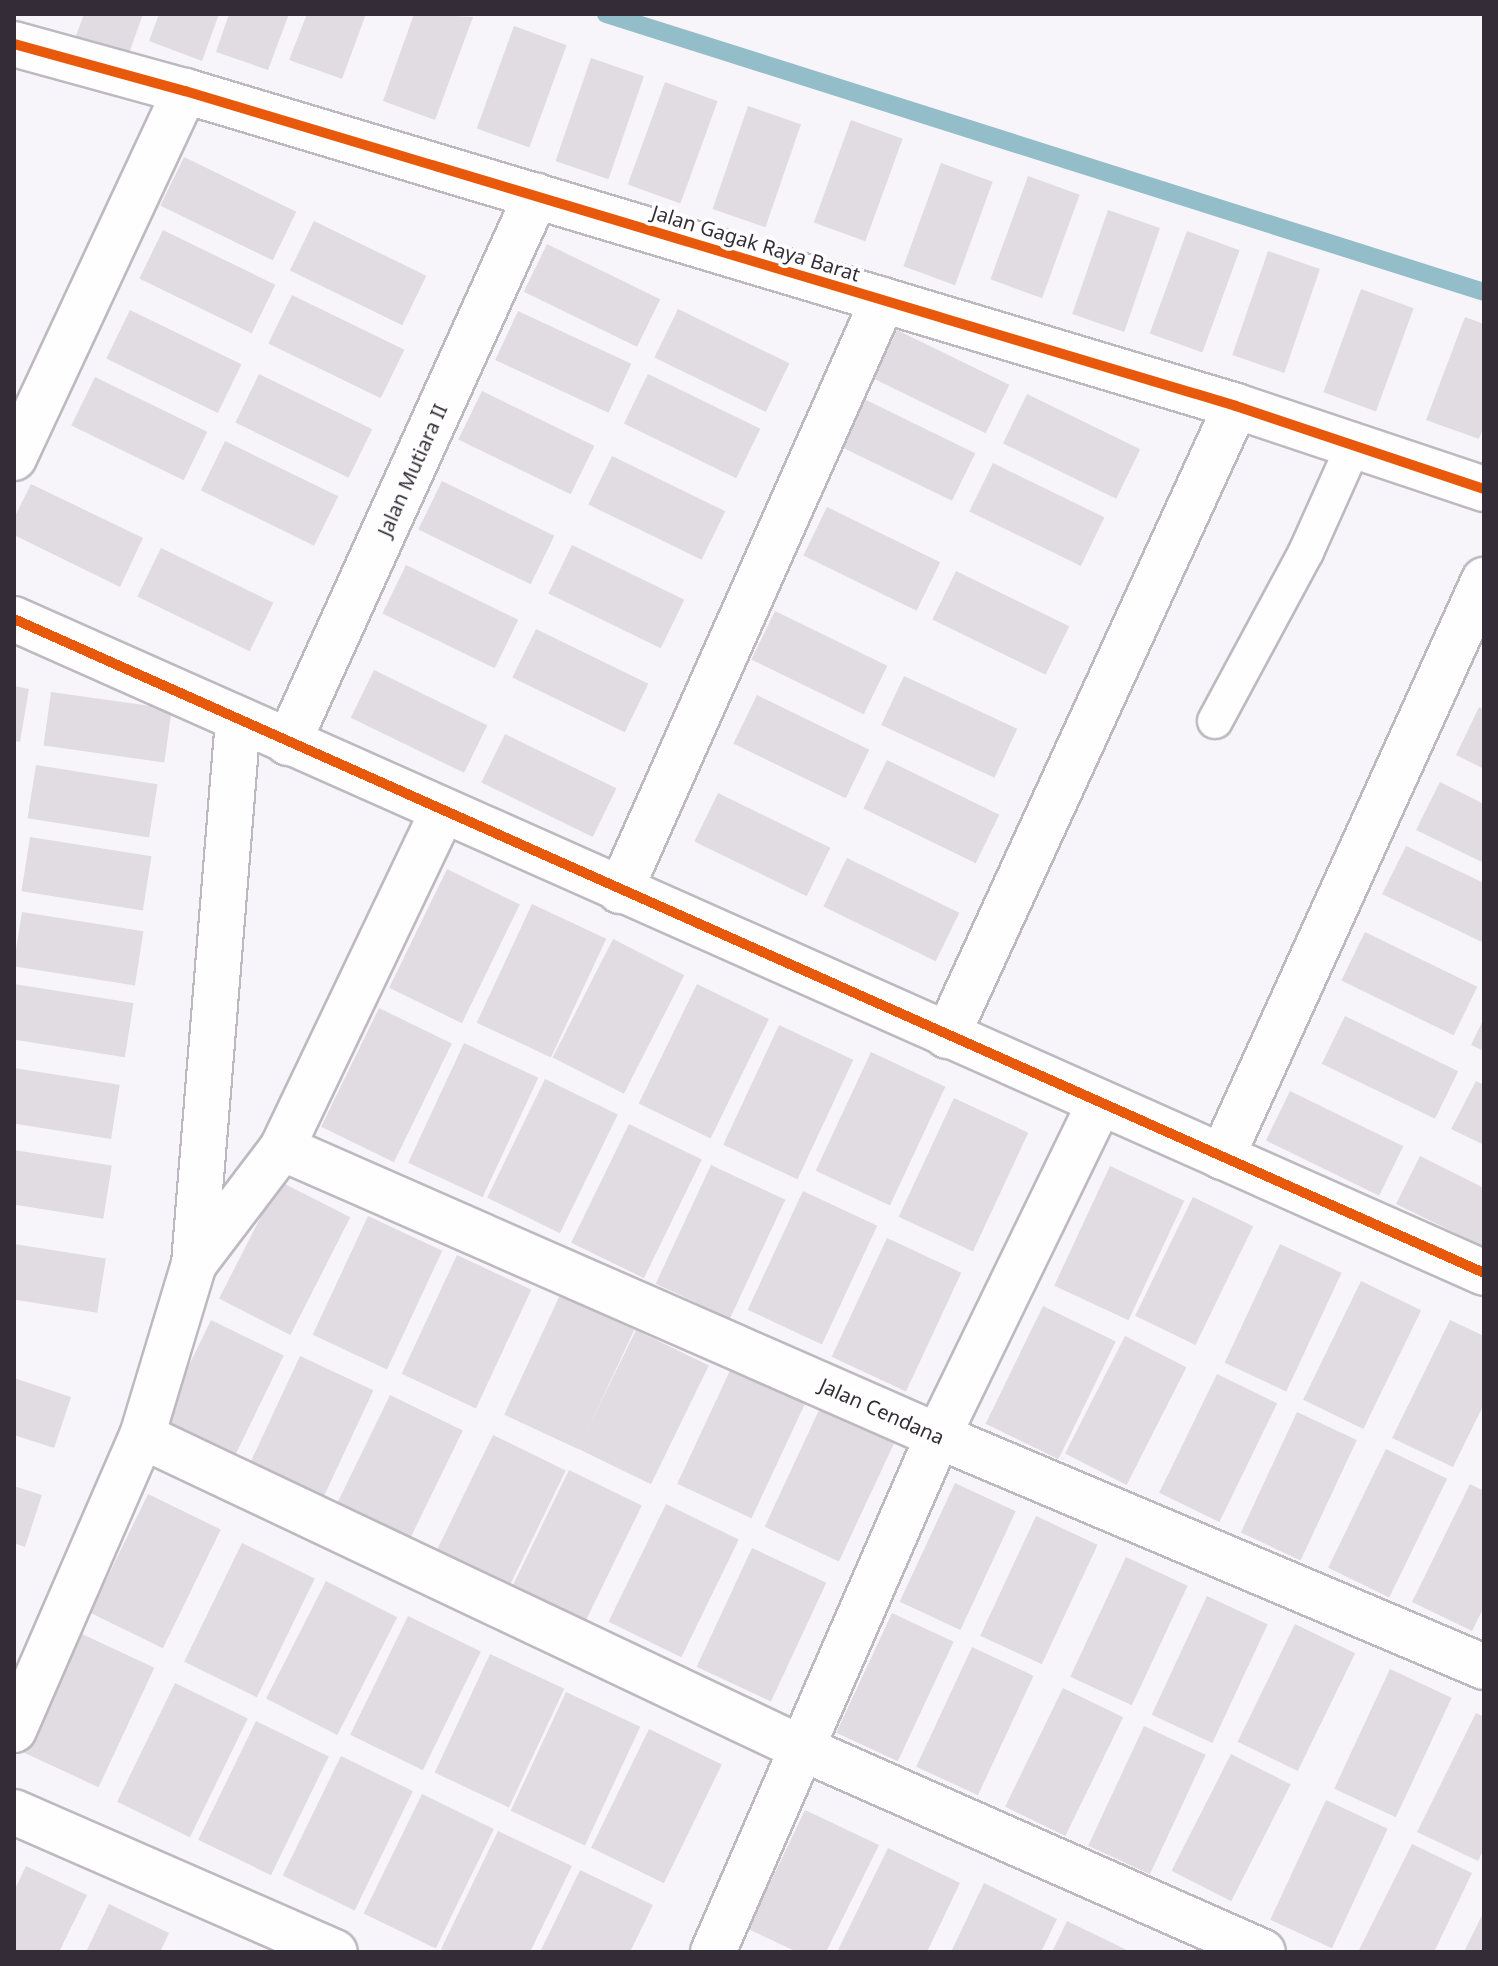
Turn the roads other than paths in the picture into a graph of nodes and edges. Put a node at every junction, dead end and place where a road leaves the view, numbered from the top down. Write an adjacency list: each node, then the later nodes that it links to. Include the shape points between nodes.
1 (14, 44): 2 (street, Jalan Gagak Raya Barat)
2 (185, 91): 3 (street, Jalan Gagak Raya Barat); 7 (street)
3 (536, 196): 4 (street, Jalan Gagak Raya Barat); 13 (street, Jalan Mutiara II)
4 (883, 300): 5 (street, Jalan Gagak Raya Barat); 15 (street)
5 (1236, 406): 6 (street, Jalan Gagak Raya Barat); 16 (street)
6 (1353, 447): 8 (street, Jalan Gagak Raya Barat); 12 (lane, via 1306,552)
7 (14, 458)
8 (1484, 489)
9 (1484, 580): 19 (street)
10 (14, 619): 11 (street)
11 (238, 721): 13 (street); 20 (street)
12 (1215, 721)
13 (288, 743): 14 (street)
14 (442, 812): 15 (street); 18 (street)
15 (620, 891): 16 (street)
16 (947, 1036): 17 (street)
17 (1100, 1103): 19 (street); 23 (street)
18 (282, 1148): 20 (street); 23 (street, Jalan Cendana)
19 (1222, 1157): 21 (street)
20 (194, 1264): 22 (street)
21 (1484, 1273)
22 (142, 1436): 25 (street); 26 (street)
23 (938, 1436): 24 (street, Jalan Cendana); 26 (street)
24 (1484, 1667)
25 (14, 1730)
26 (799, 1747): 29 (street); 30 (street)
27 (14, 1812): 28 (street)
28 (335, 1952)
29 (713, 1952)
30 (1263, 1952)

